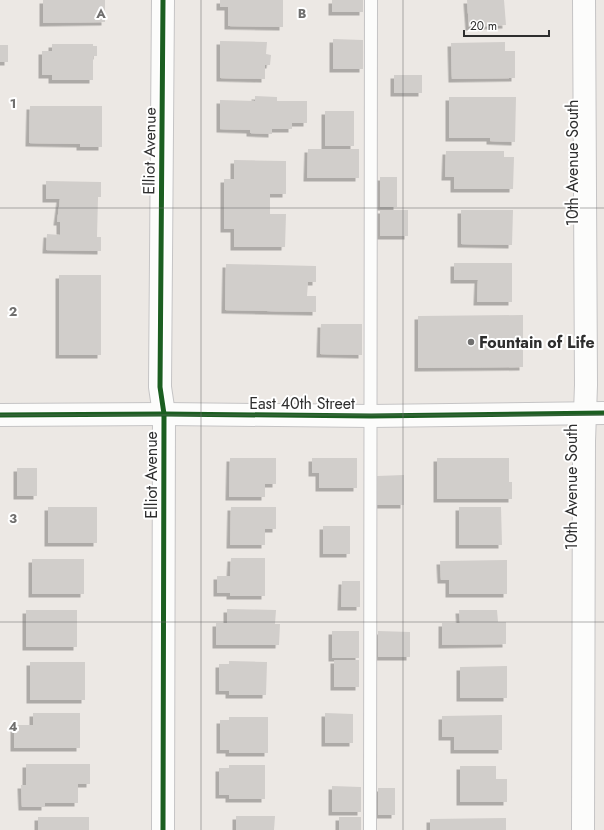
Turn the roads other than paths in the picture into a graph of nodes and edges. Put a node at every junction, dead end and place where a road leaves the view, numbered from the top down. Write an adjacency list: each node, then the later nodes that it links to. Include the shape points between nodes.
1 (163, 0): 5 (street, Elliot Avenue, via 160,387)
2 (371, 0): 7 (lane)
3 (584, 0): 4 (street, 10th Avenue South, via 586,385)
4 (594, 413): 7 (street, East 40th Street); 10 (street, 10th Avenue South)
5 (164, 414): 6 (street, East 40th Street); 7 (street, East 40th Street); 8 (street, Elliot Avenue)
6 (0, 415)
7 (370, 416): 9 (lane)
8 (163, 830)
9 (370, 830)
10 (583, 830)

